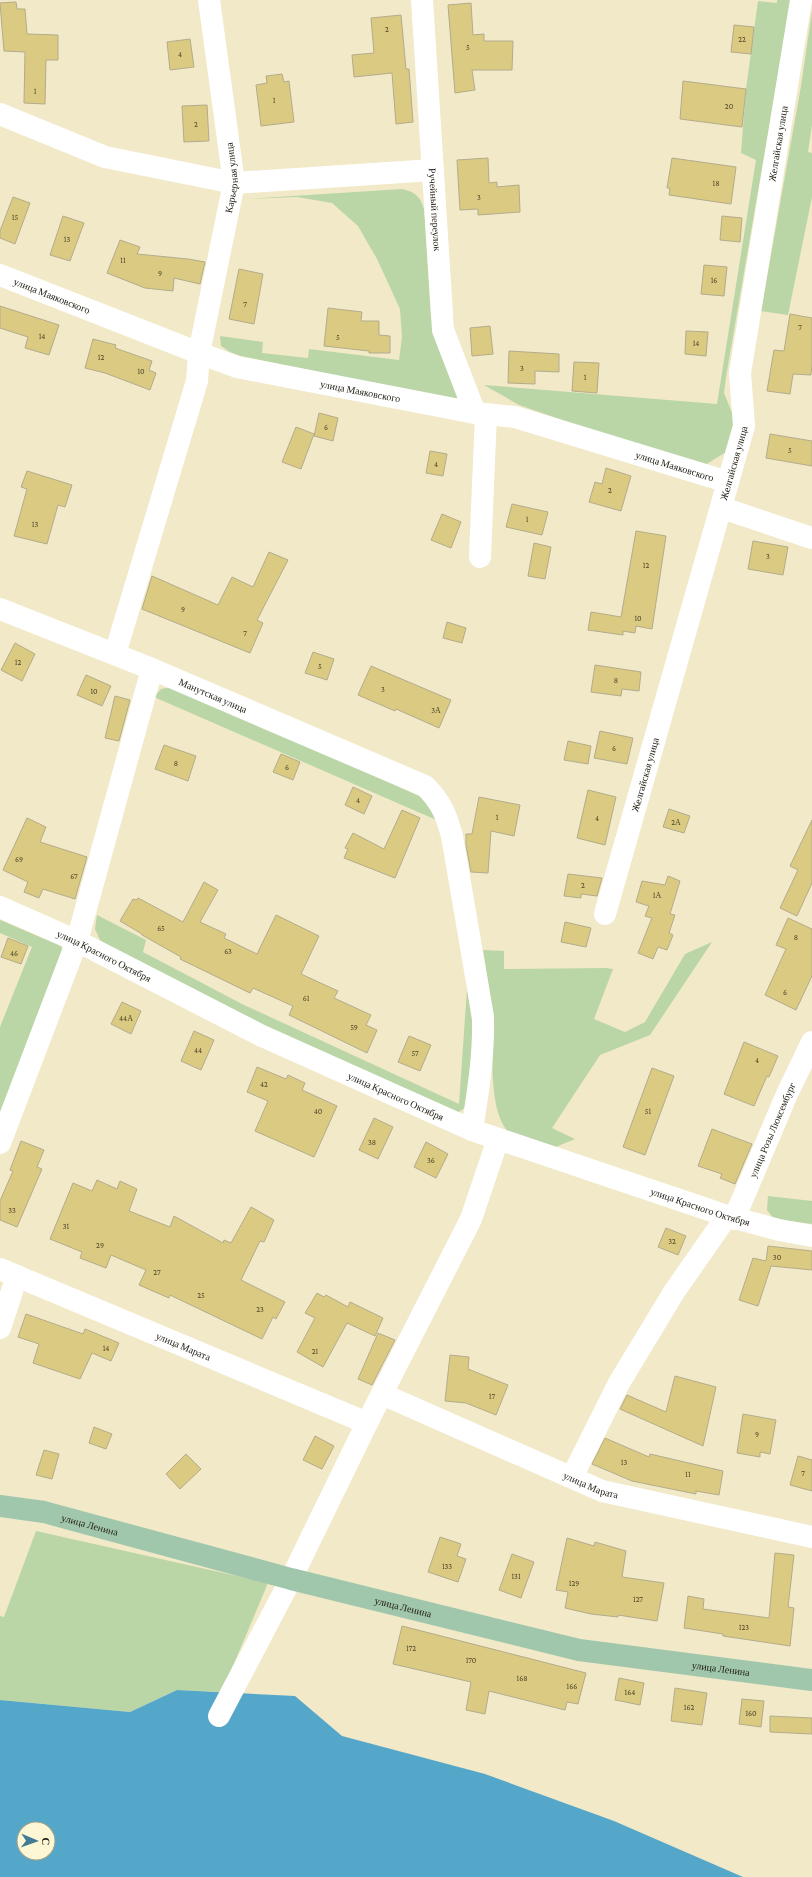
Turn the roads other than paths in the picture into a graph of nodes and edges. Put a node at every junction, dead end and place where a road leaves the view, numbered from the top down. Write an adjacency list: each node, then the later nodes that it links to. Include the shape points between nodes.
1 (209, 0): 6 (street, Карьерная улица)
2 (422, 0): 5 (street, Ручейный переулок)
3 (802, 0): 10 (street, Желгайская улица, via 740,373 744,426)
4 (0, 114): 6 (street, via 105,157)
5 (434, 170): 6 (street); 9 (street, Ручейный переулок, via 443,330)
6 (234, 183): 8 (street, Карьерная улица)
7 (0, 275): 8 (street, улица Маяковского)
8 (199, 353): 9 (street, улица Маяковского, via 237,367); 15 (street, Карьерная улица, via 196,381)
9 (481, 414): 10 (street, улица Маяковского, via 515,417); 13 (street)
10 (728, 482): 11 (street, Желгайская улица)
11 (722, 508): 12 (street); 18 (street, Желгайская улица)
12 (812, 538)
13 (480, 557)
14 (0, 609): 15 (street, Манутская улица)
15 (115, 654): 16 (street, Манутская улица)
16 (152, 669): 19 (street); 21 (street, Манутская улица, via 425,786 438,798 452,836 483,1018 479,1089)
17 (0, 907): 19 (street, улица Красного Октября)
18 (605, 914)
19 (77, 941): 21 (street, улица Красного Октября, via 260,1035); 23 (street)
20 (812, 1042): 24 (street, улица Розы Люксембург)
21 (472, 1130): 22 (street, улица Красного Октября)
22 (498, 1139): 24 (street, улица Красного Октября); 28 (street, via 471,1219)
23 (0, 1143)
24 (731, 1218): 25 (street, улица Красного Октября); 30 (street, улица Розы Люксембург, via 674,1292 619,1382)
25 (812, 1236)
26 (9, 1272): 27 (street); 29 (street, улица Марата)
27 (0, 1328)
28 (382, 1394): 29 (street); 30 (street, улица Марата)
29 (367, 1423): 33 (street)
30 (572, 1477): 32 (street, улица Марата, via 602,1491)
31 (0, 1506): 33 (main road, улица Ленина, via 44,1512)
32 (812, 1537)
33 (291, 1579): 34 (main road, улица Ленина, via 579,1650); 35 (street)
34 (812, 1680)
35 (219, 1716)

